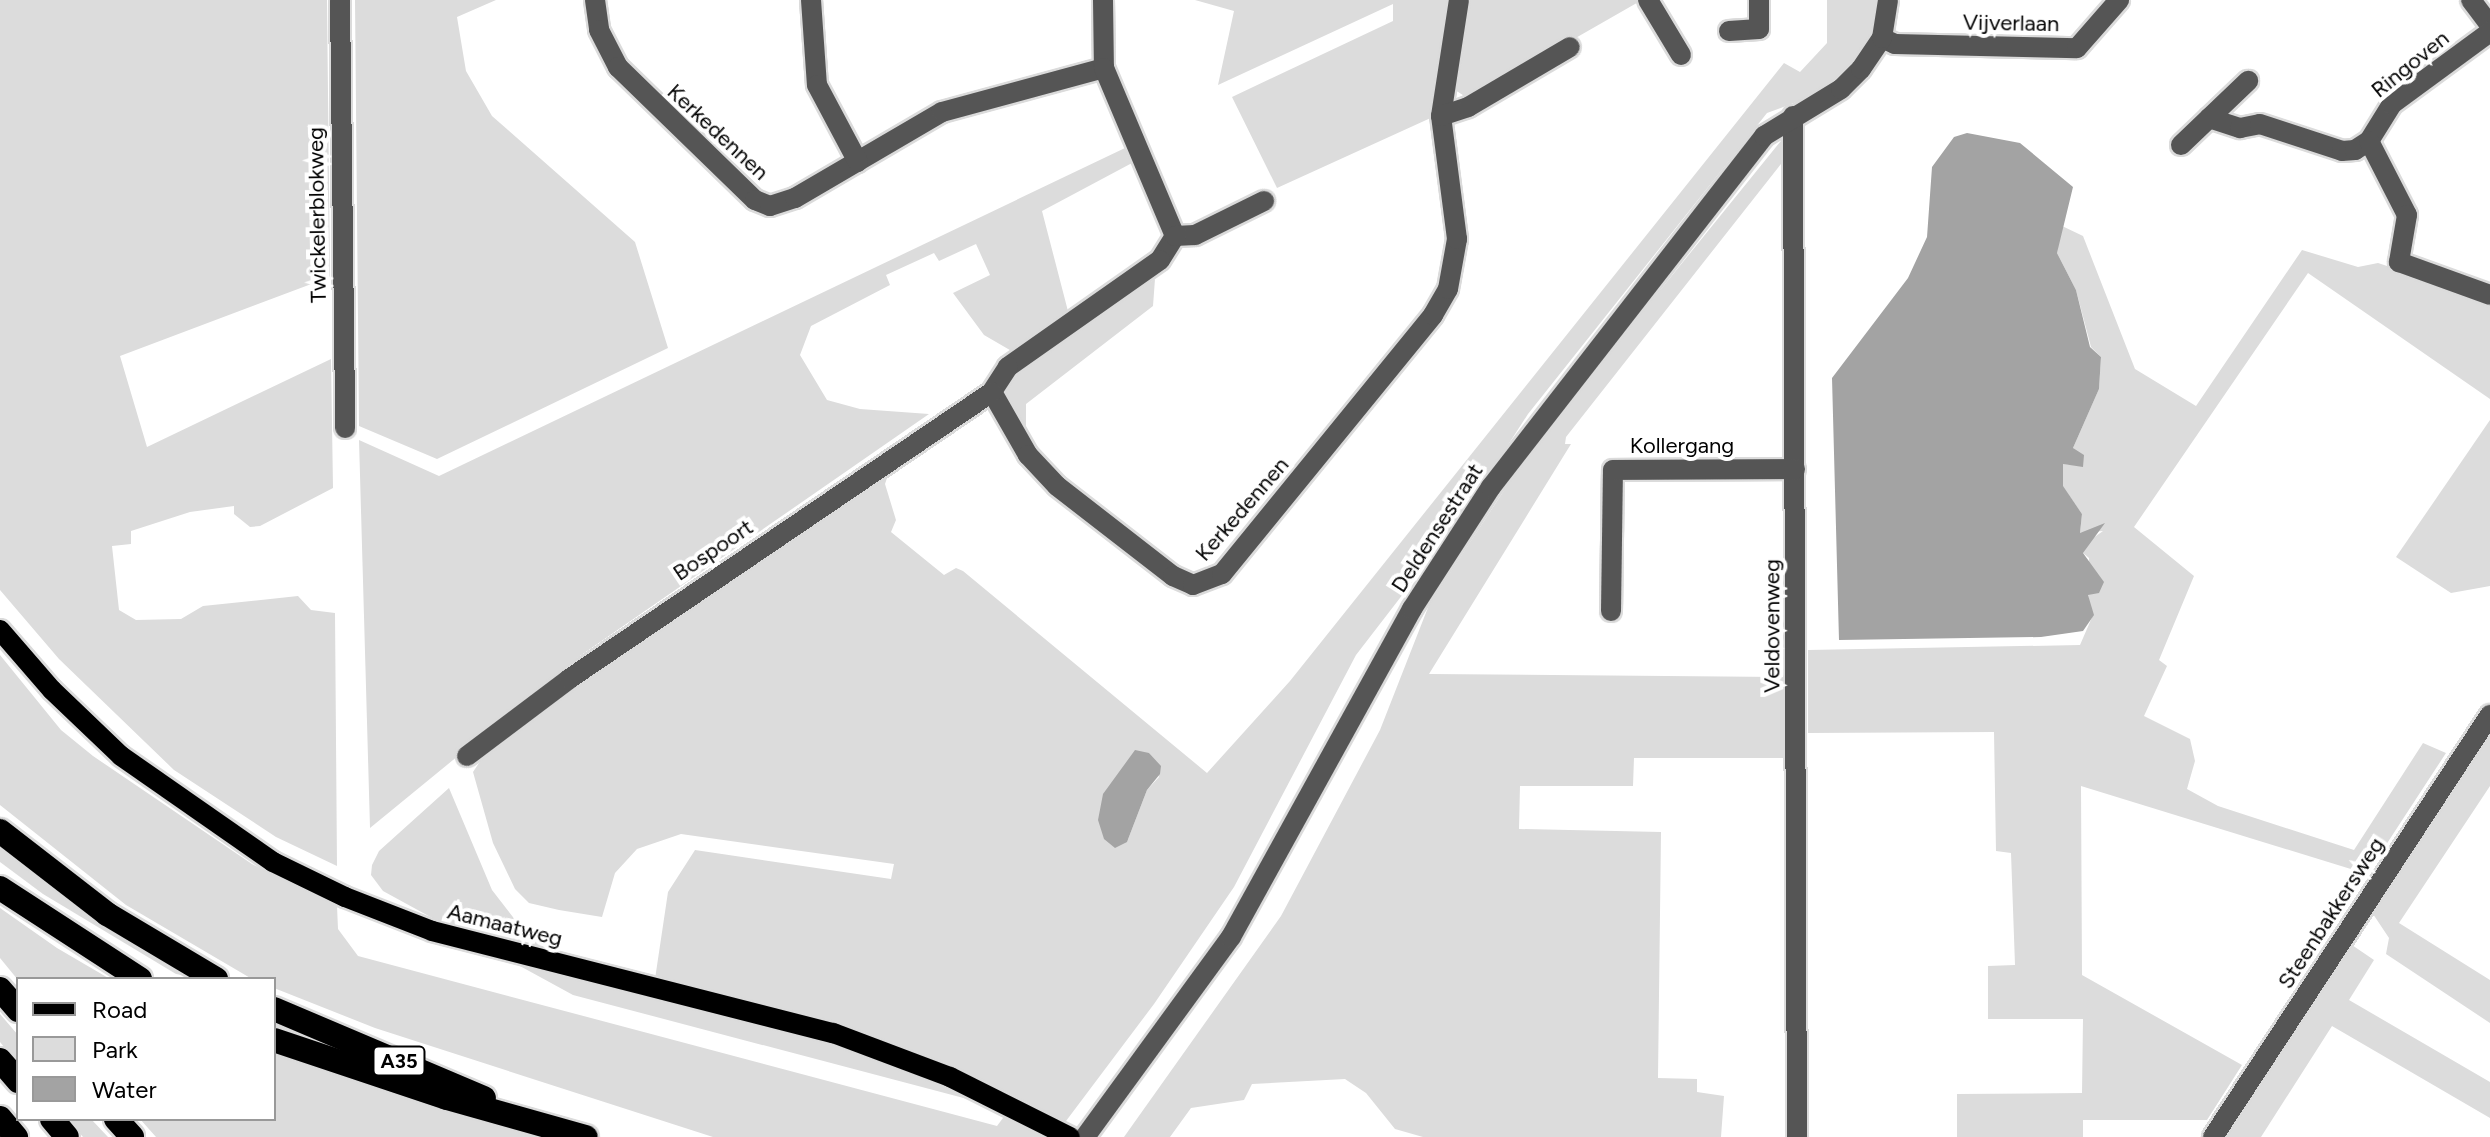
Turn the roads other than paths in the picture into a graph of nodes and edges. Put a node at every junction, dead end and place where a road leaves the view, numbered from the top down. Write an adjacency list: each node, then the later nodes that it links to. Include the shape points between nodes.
1 (340, 0): 29 (street, Twickelerblokweg)
2 (595, 0): 24 (street, Kerkedennen, via 599,30 618,67 755,200 770,206 795,198)
3 (811, 0): 24 (street, via 817,85)
4 (1103, 0): 17 (street)
5 (1459, 0): 19 (street, Kerkedennen)
6 (1648, 0): 16 (street)
7 (1759, 0): 12 (street, via 1759,29)
8 (1888, 0): 14 (street, Deldensestraat)
9 (2119, 0): 14 (street, Vijverlaan, via 2077,48 1895,44)
10 (2471, 0): 11 (street)
11 (2490, 25)
12 (1729, 31)
13 (2490, 32): 22 (street, Ringoven, via 2392,104)
14 (1882, 38): 20 (street, Deldensestraat, via 1841,89)
15 (1570, 47): 19 (street, via 1468,107)
16 (1681, 55)
17 (1104, 68): 24 (street, Kerkedennen, via 942,112); 26 (street)
18 (2248, 81): 21 (street)
19 (1441, 116): 28 (street, Kerkedennen, via 1457,239 1448,289 1433,315 1222,574 1193,585 1173,576 1057,486 1028,455)
20 (1793, 116): 30 (street, Veldovenweg); 49 (street, Deldensestraat, via 1764,136 1476,508 1412,609 1231,937)
21 (2209, 118): 22 (street, via 2240,128 2260,124 2342,151); 23 (street)
22 (2369, 141): 27 (street, via 2407,215 2399,256 2404,268)
23 (2181, 145)
24 (858, 162)
25 (1264, 201): 26 (street, via 1195,235)
26 (1175, 236): 28 (street, via 1160,260 1008,367)
27 (2490, 295)
28 (992, 392): 34 (street, Bospoort, via 569,679)
29 (345, 428)
30 (1795, 469): 31 (street, Kollergang, via 1613,470); 55 (street, Veldovenweg)
31 (1611, 611)
32 (0, 630): 54 (main road, Aamaatweg, via 52,690 132,765 273,862 345,897 446,935 821,1029 950,1077)
33 (2490, 715): 56 (street, Steenbakkersweg)
34 (467, 756)
35 (0, 831): 38 (highway, via 107,914)
36 (0, 888): 37 (highway)
37 (137, 977)
38 (213, 977)
39 (0, 989): 40 (highway)
40 (16, 1008)
41 (276, 1010): 46 (highway, A35, via 450,1080)
42 (276, 1041): 46 (highway, A35)
43 (0, 1060): 44 (highway)
44 (16, 1079)
45 (0, 1118): 50 (highway)
46 (522, 1118): 53 (highway, A35)
47 (54, 1121): 51 (highway)
48 (118, 1121): 52 (highway)
49 (1090, 1131)
50 (16, 1137)
51 (67, 1137)
52 (132, 1137)
53 (586, 1137)
54 (1070, 1137)
55 (1797, 1137)
56 (2213, 1137)

